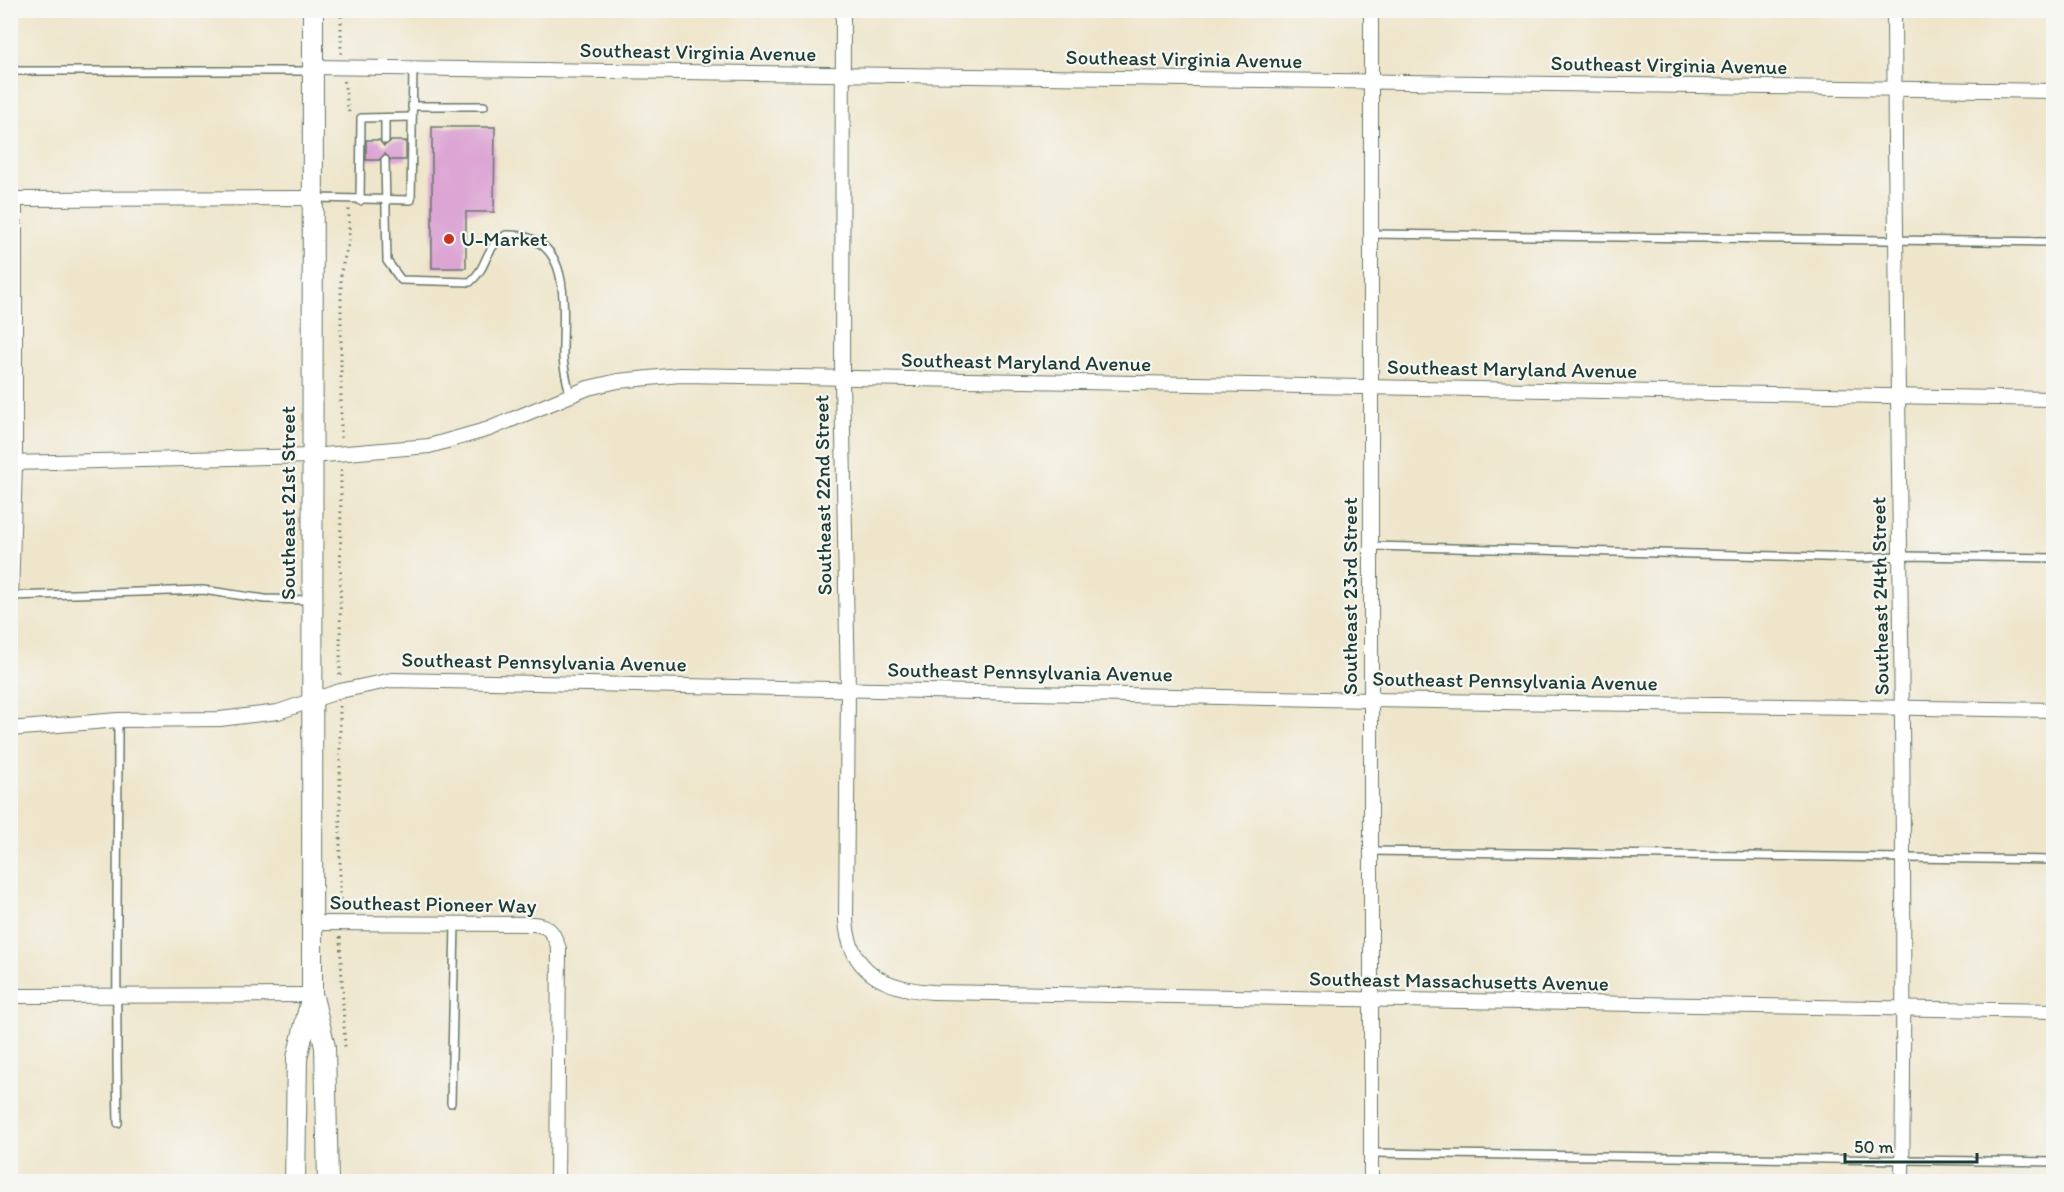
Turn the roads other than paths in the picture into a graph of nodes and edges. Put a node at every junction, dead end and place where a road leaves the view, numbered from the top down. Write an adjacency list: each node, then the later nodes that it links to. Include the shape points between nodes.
1 (313, 10): 6 (main road, Southeast 21st Street)
2 (843, 10): 8 (street, Southeast 22nd Street)
3 (1371, 10): 9 (street, Southeast 23rd Street)
4 (1894, 10): 10 (street, Southeast 24th Street)
5 (413, 68): 6 (street, Southeast Virginia Avenue); 8 (street, Southeast Virginia Avenue); 12 (lane)
6 (313, 69): 7 (lane); 18 (main road, Southeast 21st Street)
7 (10, 71)
8 (843, 75): 9 (street, Southeast Virginia Avenue); 26 (street, Southeast 22nd Street)
9 (1370, 82): 10 (street, Southeast Virginia Avenue); 22 (street, Southeast 23rd Street)
10 (1894, 88): 11 (street, Southeast Virginia Avenue); 23 (street, Southeast 24th Street)
11 (2054, 91)
12 (412, 106): 13 (lane); 14 (lane)
13 (484, 106)
14 (412, 117): 15 (lane); 20 (lane, via 411,200)
15 (385, 118): 16 (lane); 21 (lane, via 361,118)
16 (385, 140)
17 (385, 160): 20 (lane)
18 (314, 198): 19 (street); 21 (lane); 31 (main road, Southeast 21st Street)
19 (13, 199): 25 (street)
20 (384, 200): 21 (lane); 28 (lane, via 387,261 401,280 470,282 482,271 487,253 506,235 526,234 554,256 562,280 564,362)
21 (360, 201)
22 (1370, 234): 23 (lane); 27 (street, Southeast 23rd Street)
23 (1895, 239): 24 (lane); 29 (street, Southeast 24th Street)
24 (2054, 242)
25 (13, 333): 32 (street)
26 (842, 380): 27 (street, Southeast Maryland Avenue); 28 (street, Southeast Maryland Avenue, via 657,376 618,381); 38 (street, Southeast 22nd Street)
27 (1371, 388): 29 (street, Southeast Maryland Avenue); 33 (street, Southeast 23rd Street)
28 (570, 394): 31 (street, Southeast Maryland Avenue, via 466,437 401,450)
29 (1897, 397): 30 (street, Southeast Maryland Avenue); 34 (street, Southeast 24th Street)
30 (2054, 399)
31 (312, 456): 32 (street, Southeast Maryland Avenue); 37 (main road, Southeast 21st Street)
32 (13, 463): 36 (street)
33 (1371, 546): 34 (lane); 40 (street, Southeast 23rd Street)
34 (1900, 556): 35 (lane); 41 (street, Southeast 24th Street)
35 (2054, 558)
36 (11, 596): 37 (lane, via 203,590 265,599)
37 (312, 600): 39 (main road, Southeast 21st Street)
38 (848, 689): 39 (street, Southeast Pennsylvania Avenue, via 392,680); 40 (street, Southeast Pennsylvania Avenue); 50 (street, Southeast 22nd Street, via 847,930 856,957)
39 (313, 700): 43 (street, Southeast Pennsylvania Avenue, via 278,712 220,719); 48 (main road, Southeast 21st Street)
40 (1370, 700): 41 (street, Southeast Pennsylvania Avenue); 45 (street, Southeast 23rd Street)
41 (1903, 707): 42 (street, Southeast Pennsylvania Avenue); 46 (street, Southeast 24th Street)
42 (2054, 710)
43 (118, 720): 44 (street, Southeast Pennsylvania Avenue); 53 (lane)
44 (10, 729)
45 (1370, 850): 46 (lane); 54 (street, Southeast 23rd Street)
46 (1904, 856): 47 (lane); 55 (street, Southeast 24th Street)
47 (2054, 860)
48 (312, 923): 49 (street, Southeast Pioneer Way); 51 (main road, Southeast 21st Street)
49 (455, 924): 57 (lane); 64 (street, Southeast Pioneer Way, via 533,924 543,925 554,933 559,949)
50 (868, 972): 54 (street, Southeast Massachusetts Avenue, via 895,987 933,992)
51 (312, 995): 53 (street); 62 (main road, Southeast 21st Street, via 297,1058); 63 (main road, Southeast 21st Street, via 325,1047)
52 (10, 996): 53 (street)
53 (116, 996): 58 (lane)
54 (1370, 1000): 55 (street, Southeast Massachusetts Avenue); 59 (street, Southeast 23rd Street)
55 (1904, 1009): 56 (street, Southeast Massachusetts Avenue); 60 (street, Southeast 24th Street)
56 (2054, 1011)
57 (451, 1103)
58 (118, 1124)
59 (1371, 1153): 60 (lane); 65 (street, Southeast 23rd Street)
60 (1902, 1159): 61 (lane); 66 (street, Southeast 24th Street)
61 (2054, 1162)
62 (295, 1182)
63 (328, 1182)
64 (556, 1182)
65 (1371, 1182)
66 (1902, 1182)

